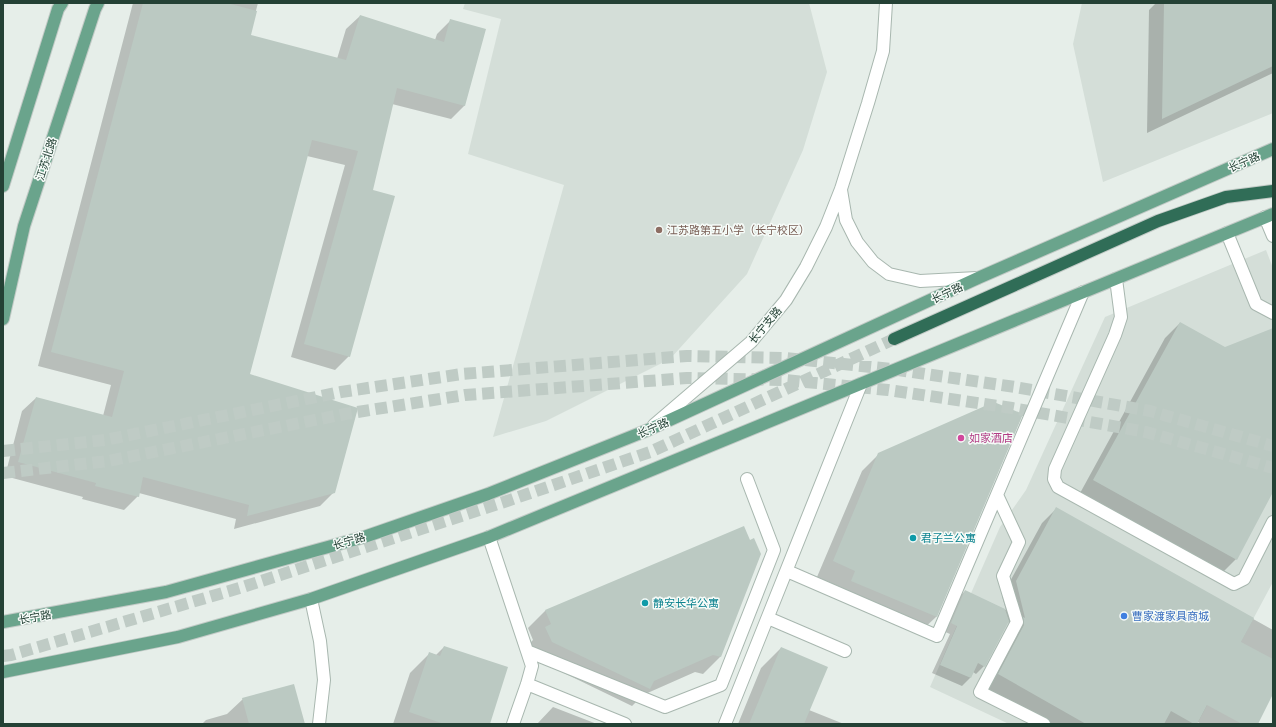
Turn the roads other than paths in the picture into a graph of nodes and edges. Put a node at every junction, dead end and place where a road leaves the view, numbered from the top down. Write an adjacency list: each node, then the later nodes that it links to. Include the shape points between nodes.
1 (62, 3): 5 (main road)
2 (98, 3): 15 (main road, 江苏北路, via 24,226)
3 (886, 3): 6 (street, 长宁支路, via 883,51)
4 (1273, 149): 11 (main road, 长宁路)
5 (3, 186)
6 (841, 189): 11 (street, 长宁支路, via 846,220 857,242 873,262 889,274 920,281); 18 (street, 长宁支路, via 826,227 786,300 751,342)
7 (1273, 191): 16 (highway, via 1226,197 1158,221)
8 (1269, 216): 9 (main road); 10 (street)
9 (1227, 233): 12 (main road); 14 (street, via 1256,304)
10 (1273, 236)
11 (978, 278): 18 (main road, 长宁路)
12 (1116, 279): 13 (main road); 21 (street, via 1120,317 1117,329 1055,469 1054,479 1058,487 1234,584 1244,580)
13 (1083, 292): 17 (main road); 20 (street)
14 (1273, 314)
15 (3, 319)
16 (894, 339)
17 (861, 384): 22 (main road); 24 (street)
18 (648, 430): 28 (main road, 长宁路, via 488,494 364,538 166,592)
19 (747, 480): 23 (street)
20 (997, 495): 25 (street, via 937,636); 37 (street, via 1019,542 1003,576 1017,622 980,692)
21 (1273, 522)
22 (489, 537): 26 (main road); 29 (street)
23 (774, 550): 24 (street); 29 (street, via 721,685 665,707)
24 (792, 558): 25 (street)
25 (786, 571): 27 (street)
26 (311, 599): 31 (main road, via 178,637); 33 (street, via 320,641 324,680)
27 (768, 618): 30 (street); 36 (street)
28 (3, 622)
29 (527, 651): 32 (street, via 532,666)
30 (845, 651)
31 (3, 672)
32 (527, 684): 34 (street); 35 (street)
33 (319, 724)
34 (513, 724)
35 (625, 724)
36 (726, 724)
37 (1044, 724)

